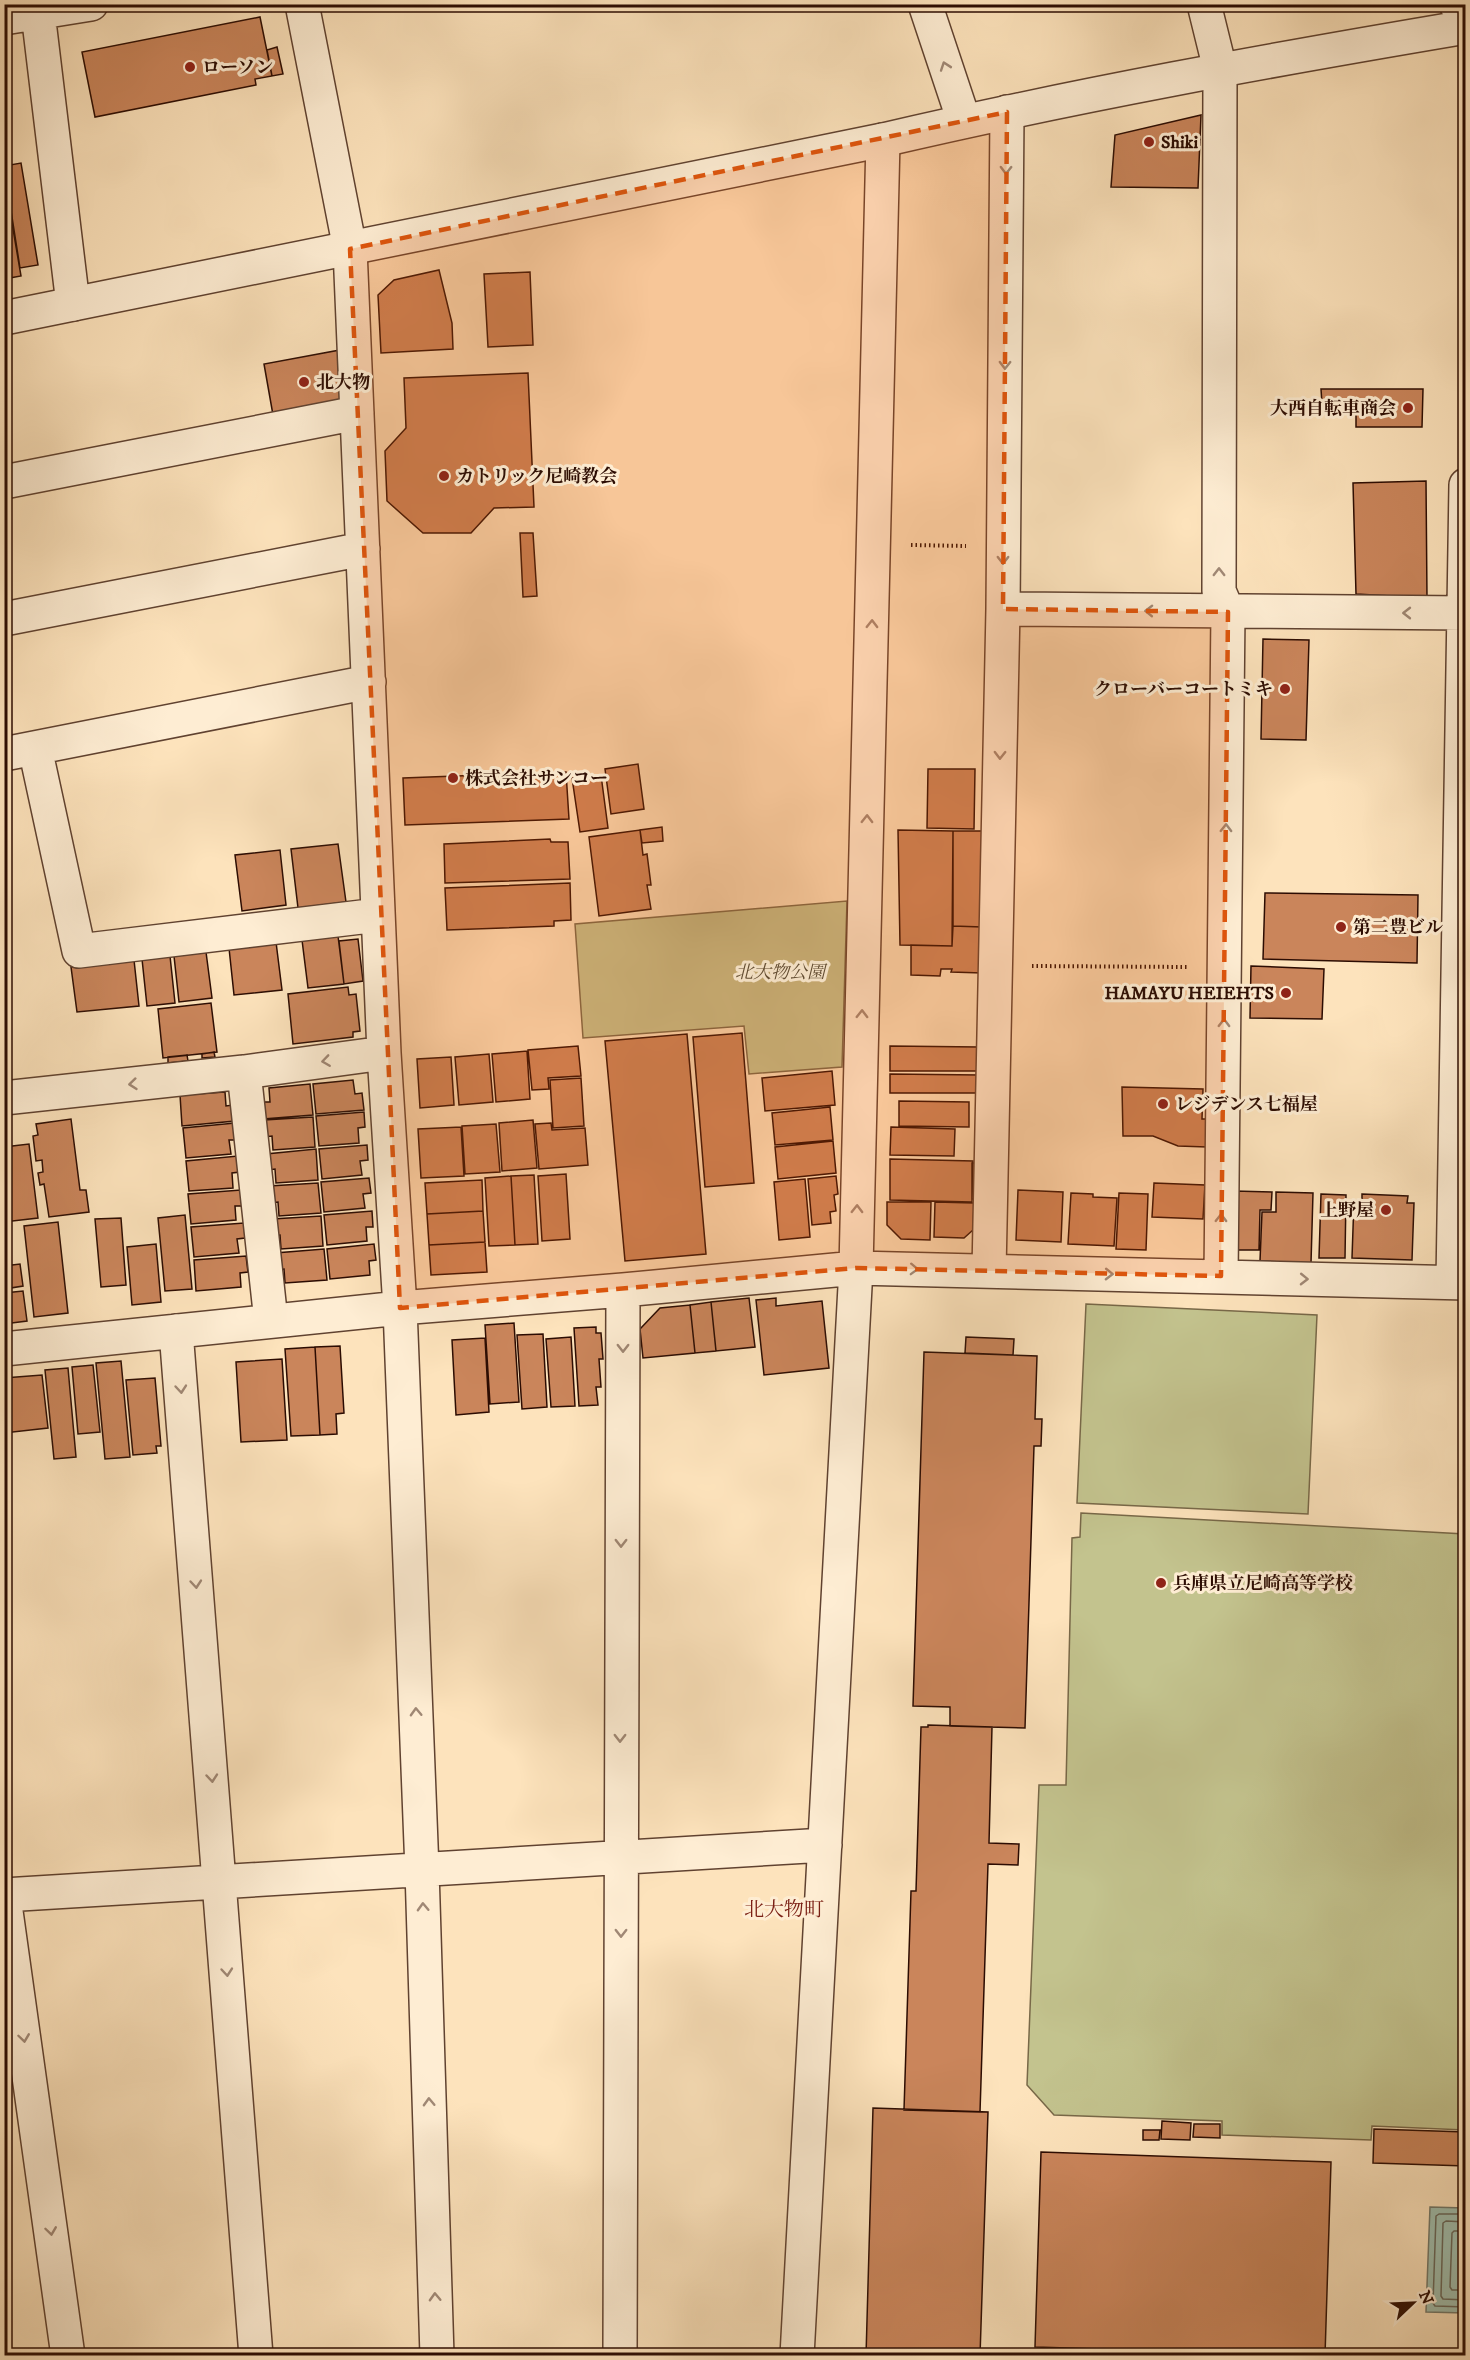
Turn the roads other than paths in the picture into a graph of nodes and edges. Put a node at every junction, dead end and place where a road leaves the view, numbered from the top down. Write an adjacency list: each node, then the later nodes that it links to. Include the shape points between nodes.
1 (91, 4): 6 (street)
2 (302, 4): 14 (street)
3 (925, 4): 12 (street, one-way to 3)
4 (1204, 4): 10 (street)
5 (1456, 4): 8 (street)
6 (38, 13): 7 (street); 15 (street)
7 (4, 18)
8 (1466, 20)
9 (1466, 27): 10 (street)
10 (1220, 69): 11 (street); 22 (street, one-way to 10, via 1219,591)
11 (1007, 112): 12 (street); 21 (street, one-way to 21)
12 (964, 121): 13 (street)
13 (883, 140): 14 (street); 31 (street, one-way to 13)
14 (350, 249): 15 (street); 17 (street)
15 (73, 304): 16 (street)
16 (4, 318)
17 (357, 413): 18 (street); 20 (street)
18 (4, 482)
19 (1466, 485): 23 (street)
20 (363, 549): 24 (street); 25 (street)
21 (1003, 609): 22 (street, one-way to 21); 32 (street, one-way to 32)
22 (1228, 612): 23 (street, one-way to 22); 33 (street, one-way to 22)
23 (1465, 613): 34 (street)
24 (4, 619)
25 (369, 682): 26 (street); 27 (street)
26 (20, 751): 27 (street, via 79,951)
27 (378, 915): 28 (street)
28 (384, 1053): 29 (street, one-way to 29); 36 (street)
29 (244, 1072): 30 (street, one-way to 30); 37 (street)
30 (4, 1098)
31 (856, 1268): 32 (street, one-way to 32); 35 (street); 40 (street)
32 (989, 1271): 33 (street, one-way to 33)
33 (1221, 1276): 34 (street, one-way to 34)
34 (1459, 1283)
35 (623, 1290): 36 (street); 41 (street, one-way to 41)
36 (400, 1308): 37 (street); 42 (street, one-way to 36)
37 (271, 1321): 38 (street)
38 (176, 1331): 39 (street); 43 (street, one-way to 43)
39 (4, 1349)
40 (825, 1845): 41 (street); 49 (street)
41 (620, 1858): 42 (street); 48 (street, one-way to 48)
42 (422, 1870): 43 (street); 47 (street, one-way to 42)
43 (220, 1883): 44 (street); 46 (street, one-way to 46)
44 (4, 1896): 45 (street, one-way to 45)
45 (68, 2355)
46 (256, 2355)
47 (437, 2355)
48 (620, 2355)
49 (796, 2355)

